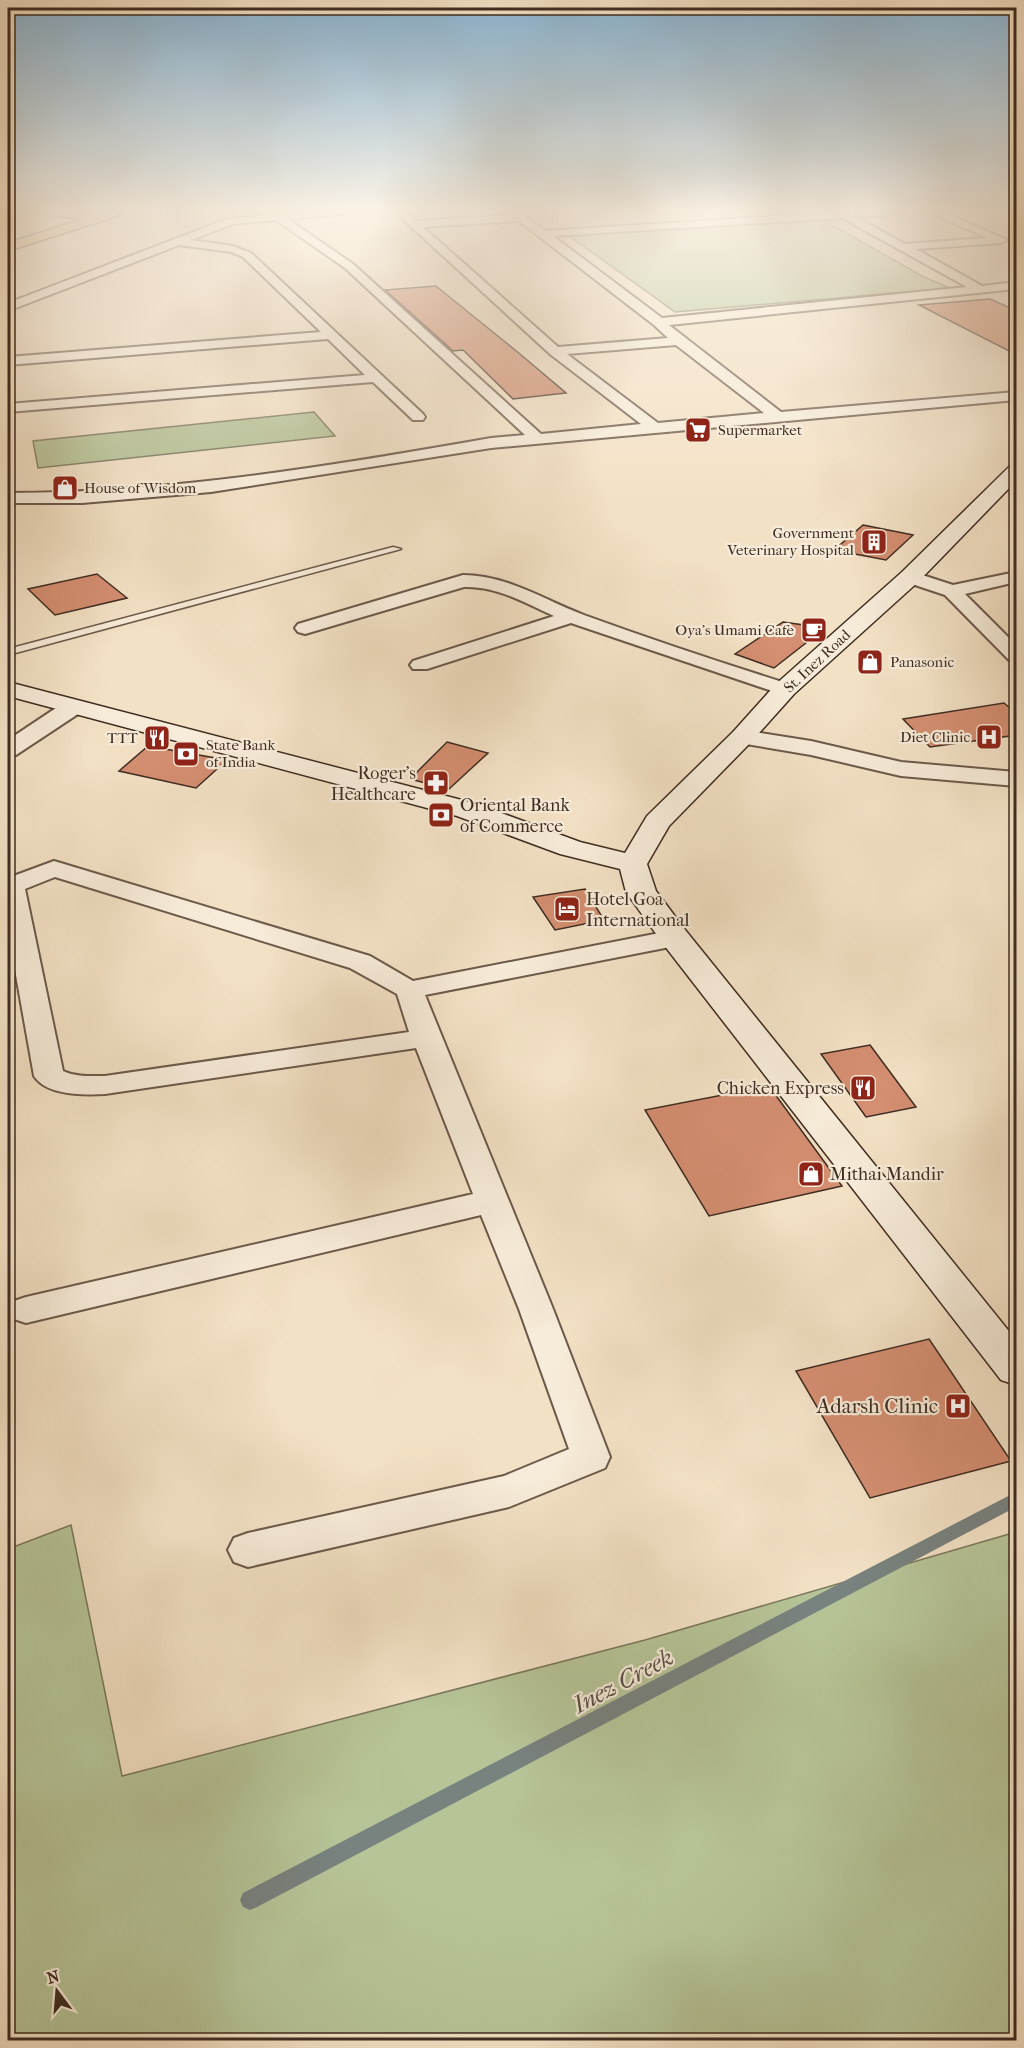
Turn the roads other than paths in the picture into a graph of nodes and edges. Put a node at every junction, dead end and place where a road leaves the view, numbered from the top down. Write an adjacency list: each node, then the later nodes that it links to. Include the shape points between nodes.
1 (302, 307): 7 (street)
2 (393, 307): 17 (street)
3 (506, 307): 9 (street)
4 (638, 307): 6 (street)
5 (814, 307): 6 (street)
6 (659, 322): 8 (street)
7 (333, 335): 10 (street); 11 (street)
8 (679, 341): 9 (street); 14 (street)
9 (555, 351): 16 (street)
10 (8, 361)
11 (377, 378): 13 (street); 15 (street)
12 (1017, 396): 14 (street)
13 (8, 408)
14 (777, 416): 16 (street)
15 (418, 417)
16 (655, 428): 17 (street)
17 (538, 439): 19 (street, via 211,487 82,498)
18 (1017, 471): 21 (main road, St. Inez Road)
19 (8, 498)
20 (396, 549): 26 (lane)
21 (910, 577): 23 (street); 30 (main road, St. Inez Road)
22 (1017, 577): 23 (street)
23 (952, 591): 27 (street)
24 (572, 617): 25 (street, via 484,580 474,580); 28 (street); 30 (street)
25 (305, 628)
26 (8, 652)
27 (1017, 656)
28 (420, 665)
29 (8, 689): 31 (main road)
30 (785, 689): 32 (main road, St. Inez Road)
31 (73, 707): 33 (street); 35 (main road, via 467,810 570,848)
32 (742, 737): 34 (street, via 901,769); 35 (main road, St. Inez Road, via 657,822)
33 (8, 750)
34 (1017, 779)
35 (633, 864): 36 (main road, via 641,892)
36 (675, 938): 37 (street); 41 (main road)
37 (409, 990): 38 (street); 38 (street, via 360,962 54,869 12,885 49,1076 64,1084 105,1085)
38 (426, 1038): 39 (street)
39 (493, 1201): 40 (street); 42 (street, via 591,1457 509,1491)
40 (17, 1312)
41 (1017, 1369)
42 (248, 1550)

